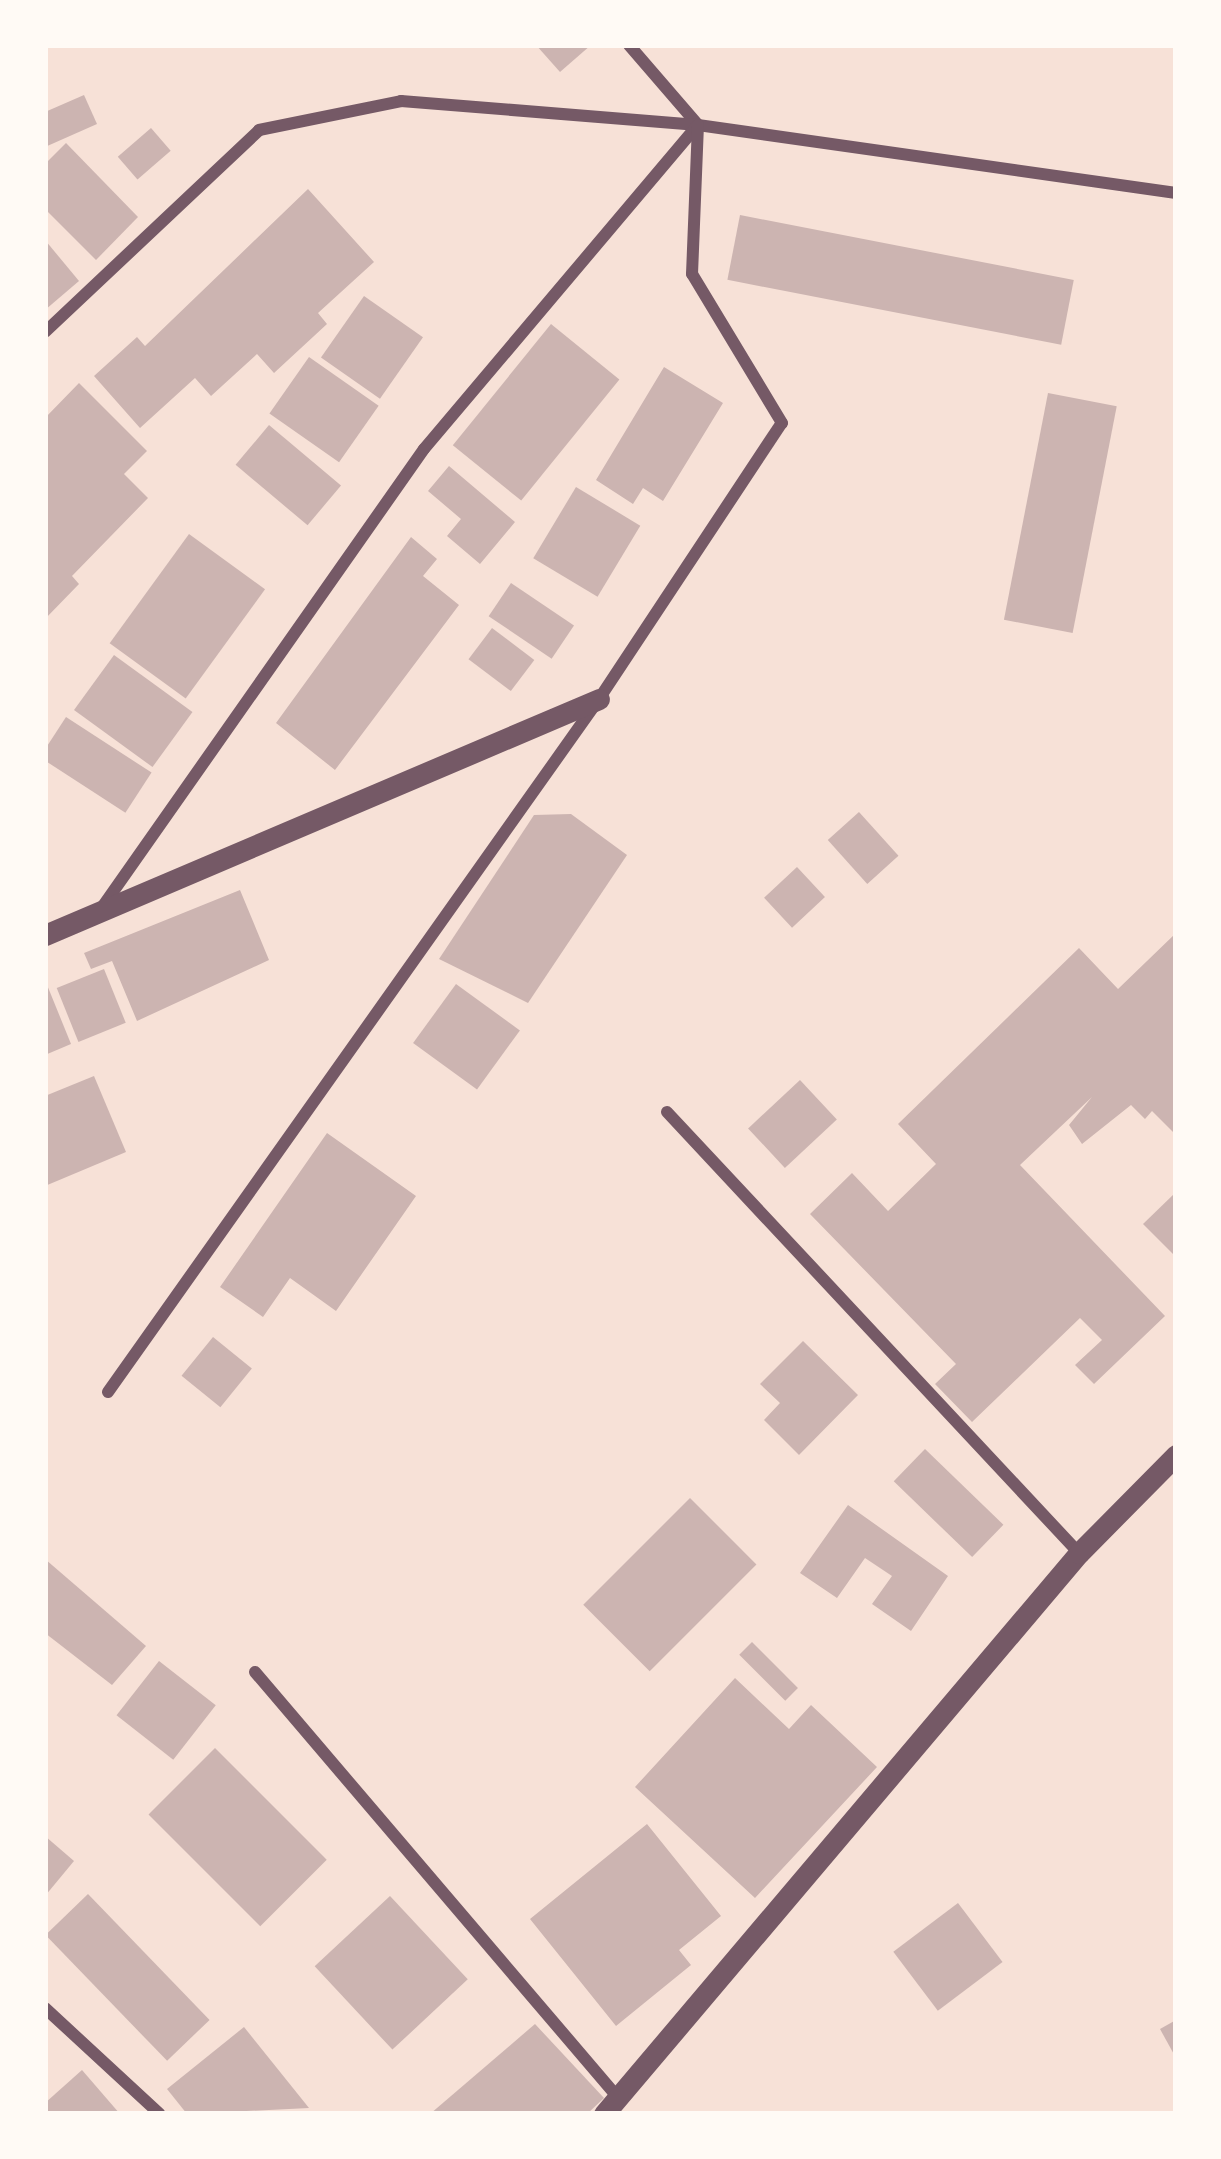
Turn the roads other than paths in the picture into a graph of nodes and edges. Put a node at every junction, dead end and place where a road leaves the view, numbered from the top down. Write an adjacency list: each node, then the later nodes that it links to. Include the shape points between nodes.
1 (629, 45): 2 (street)
2 (698, 125): 3 (street); 4 (street, via 401,101 259,130); 5 (street, via 692,274 782,423); 6 (street, via 424,449)
3 (1176, 193)
4 (45, 332)
5 (599, 699): 6 (street); 9 (street)
6 (100, 910): 7 (street)
7 (45, 935)
8 (667, 1112): 11 (street)
9 (108, 1392)
10 (1176, 1454): 11 (street)
11 (1079, 1553): 14 (street)
12 (255, 1672): 14 (street)
13 (45, 2008): 15 (street)
14 (612, 2107)
15 (160, 2114)

